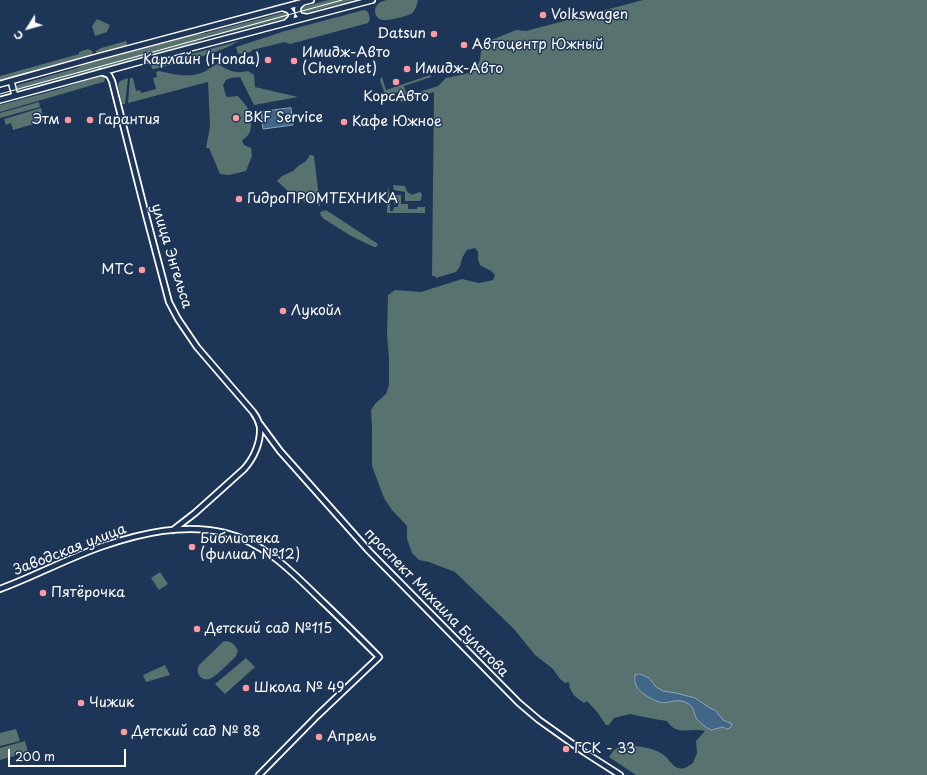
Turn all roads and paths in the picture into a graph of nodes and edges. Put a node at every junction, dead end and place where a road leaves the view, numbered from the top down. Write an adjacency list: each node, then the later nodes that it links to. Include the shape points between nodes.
1 (372, 0): 4 (main road)
2 (309, 1): 3 (main road); 4 (main road, via 299,6 297,11 300,16)
3 (277, 9): 5 (main road, via 287,8 292,14 289,21); 7 (main road)
4 (312, 16): 5 (main road)
5 (280, 25): 6 (main road)
6 (101, 72): 9 (main road); 11 (street, улица Энгельса, via 109,75 112,81 156,256 173,310 197,347 253,412)
7 (11, 81): 8 (main road); 9 (main road)
8 (0, 84)
9 (15, 96): 10 (main road)
10 (0, 100)
11 (258, 422): 12 (street, Заводская улица, via 260,426 253,458 238,475); 15 (street, проспект Михаила Булатова, via 280,451 369,551 519,703 539,720)
12 (173, 530): 13 (street, Заводская улица, via 103,546); 14 (street, Заводская улица, via 194,529 226,533 268,552 379,657)
13 (0, 589)
14 (259, 775)
15 (620, 775)

